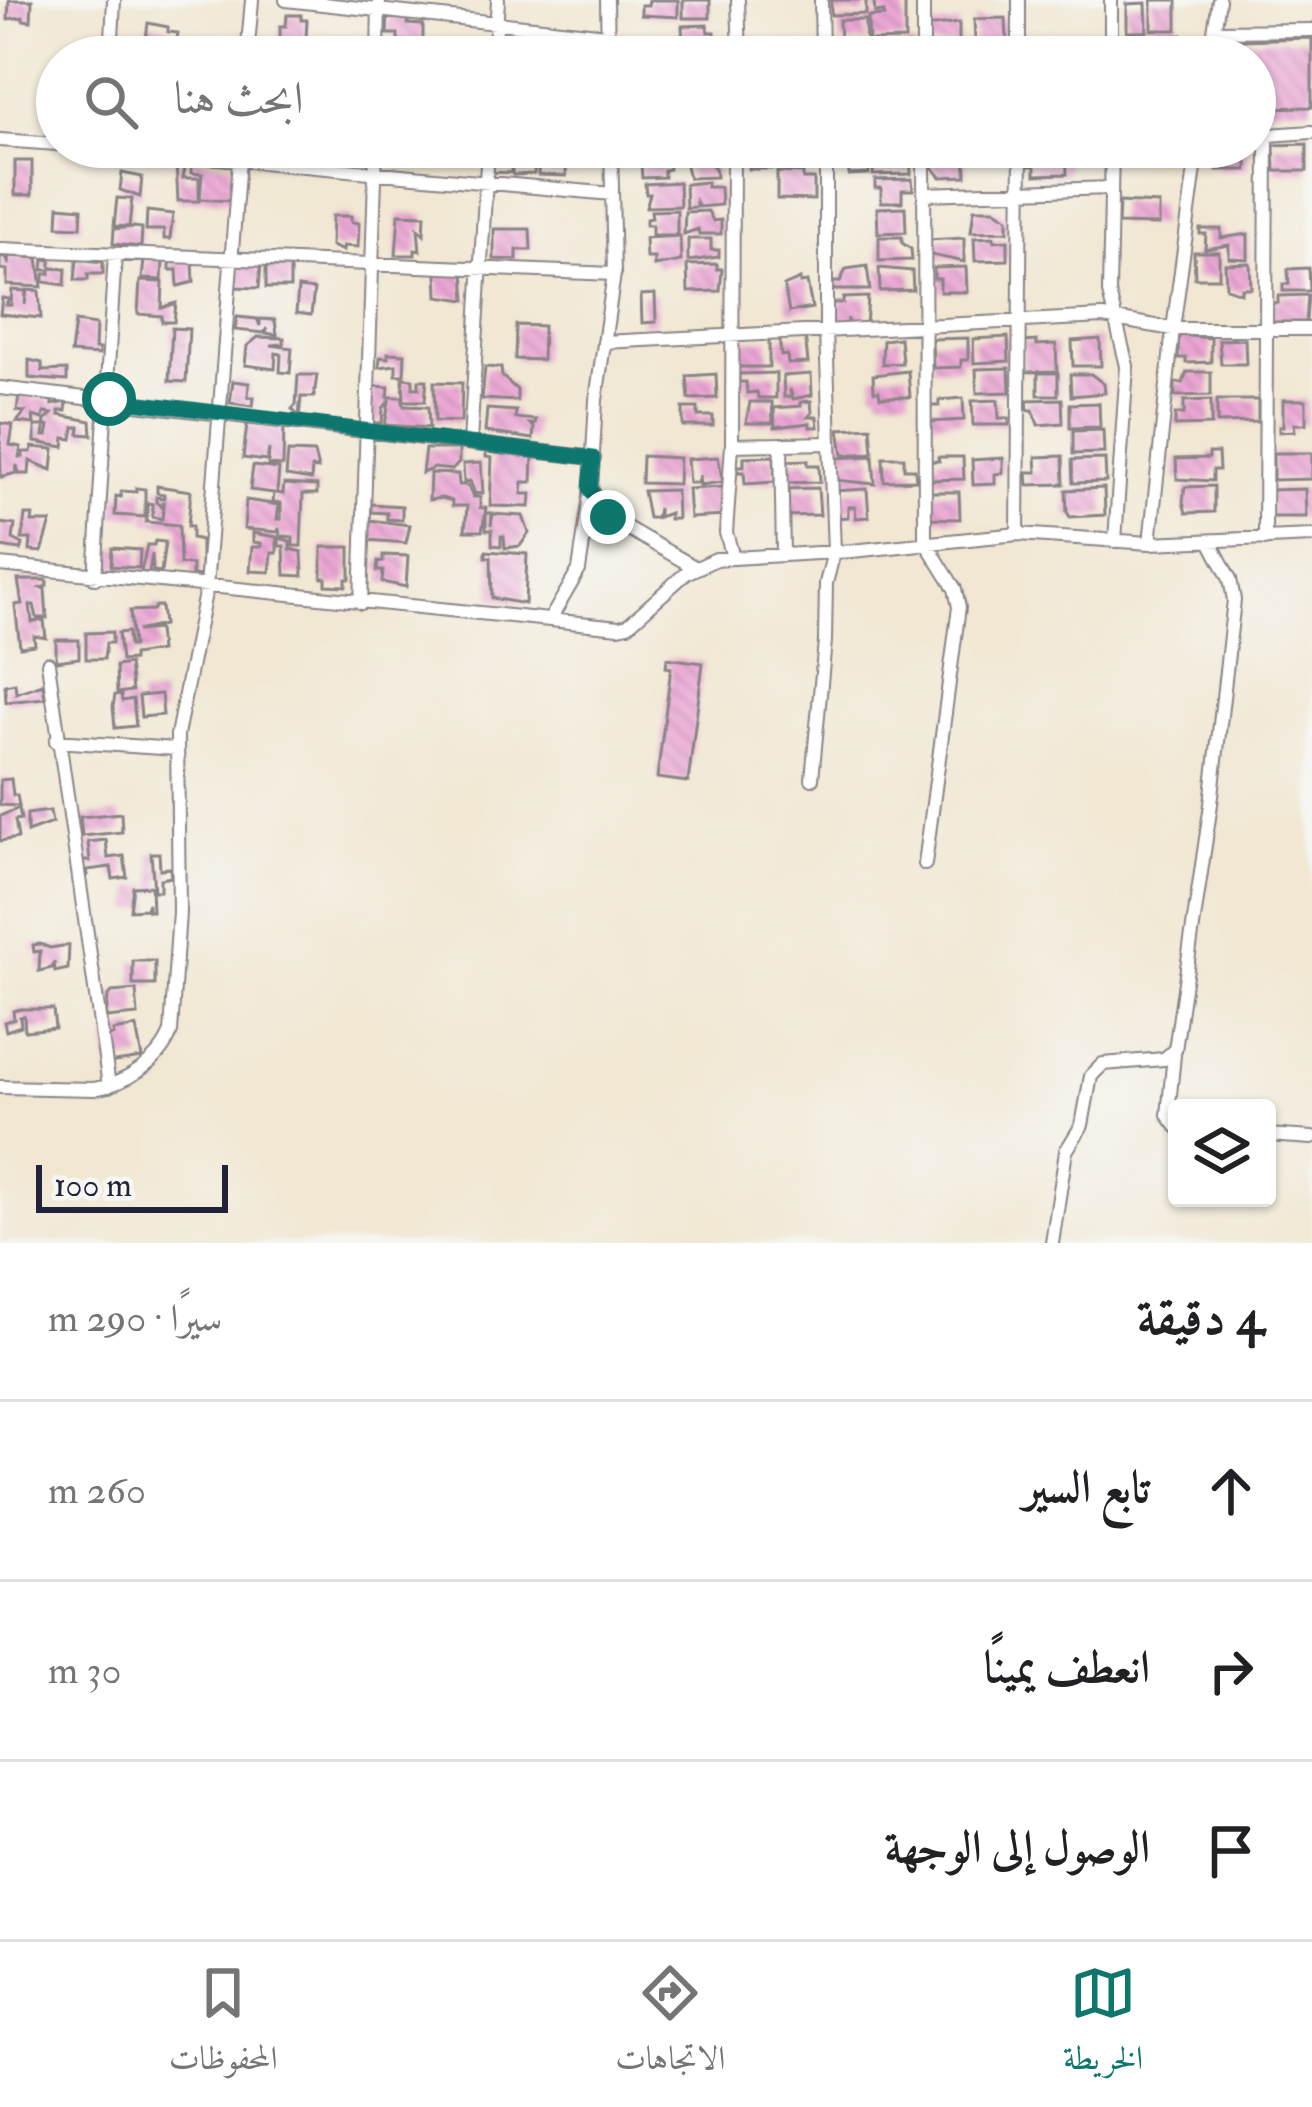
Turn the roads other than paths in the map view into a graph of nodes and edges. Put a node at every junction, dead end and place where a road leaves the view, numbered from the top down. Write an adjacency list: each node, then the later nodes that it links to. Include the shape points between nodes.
1 (114, 0): 17 (street)
2 (252, 0): 18 (street)
3 (286, 0): 12 (street)
4 (498, 0): 13 (street)
5 (607, 0): 16 (street)
6 (738, 0): 21 (street)
7 (821, 0): 22 (street)
8 (923, 0): 23 (street)
9 (1019, 0): 24 (street)
10 (1111, 0): 25 (street)
11 (1219, 0): 15 (street)
12 (379, 5): 13 (street); 19 (street)
13 (497, 22): 16 (street); 20 (street)
14 (1312, 29): 15 (street)
15 (1214, 31): 26 (street)
16 (608, 35)
17 (112, 36)
18 (249, 36)
19 (378, 36)
20 (496, 36)
21 (739, 36)
22 (822, 36)
23 (923, 36)
24 (1019, 36)
25 (1111, 36)
26 (1213, 36)
27 (1312, 132): 28 (street)
28 (1276, 135)
29 (0, 140): 30 (street)
30 (36, 143)
31 (238, 168): 51 (street)
32 (345, 168): 43 (street)
33 (375, 168): 43 (street)
34 (487, 168): 44 (street)
35 (611, 168): 47 (street)
36 (733, 168): 62 (street)
37 (826, 168): 61 (street)
38 (924, 168): 48 (street)
39 (1021, 168): 46 (street)
40 (1111, 168): 45 (street)
41 (1195, 168): 58 (street)
42 (1262, 168): 59 (street)
43 (375, 172): 44 (street); 52 (street)
44 (486, 181): 47 (street); 53 (street)
45 (1111, 188): 46 (street); 55 (street, via 1109,293)
46 (1021, 192): 48 (street); 56 (street)
47 (612, 194): 54 (street)
48 (924, 194): 57 (street)
49 (0, 249): 50 (street)
50 (116, 254): 51 (street); 65 (street)
51 (231, 259): 52 (street); 66 (street)
52 (373, 265): 53 (street); 67 (street)
53 (480, 270): 54 (street); 68 (street)
54 (614, 274): 63 (street)
55 (1117, 319): 56 (street); 58 (street); 77 (street, via 1127,366)
56 (1019, 322): 57 (street); 74 (street)
57 (924, 327): 61 (street); 80 (street)
58 (1173, 329): 59 (street); 79 (street)
59 (1269, 329): 60 (street); 76 (street)
60 (1312, 329)
61 (826, 332): 62 (street); 69 (street)
62 (730, 335): 63 (street); 71 (street)
63 (604, 342): 72 (street)
64 (0, 388): 65 (street)
65 (109, 399): 66 (street); 86 (street)
66 (220, 412): 67 (street); 87 (street)
67 (364, 430): 68 (street); 88 (street)
68 (470, 443): 72 (street)
69 (829, 443): 70 (street); 81 (street)
70 (781, 444): 71 (street); 82 (street)
71 (732, 445): 83 (street, via 726,533)
72 (593, 458): 73 (street)
73 (590, 489): 85 (street, via 608,517); 89 (street, via 579,570)
74 (1018, 533): 77 (street); 80 (street)
75 (1312, 536): 76 (street)
76 (1265, 539): 78 (street)
77 (1115, 541): 79 (street)
78 (1210, 541): 79 (street); 95 (street, via 1234,600)
79 (1150, 543)
80 (926, 545): 81 (street); 94 (street, via 959,607)
81 (834, 552): 82 (street); 93 (street)
82 (783, 555): 83 (street)
83 (733, 557): 85 (street)
84 (0, 566): 86 (street)
85 (694, 567): 89 (street, via 628,625)
86 (95, 578): 87 (street)
87 (206, 588): 88 (street); 92 (street)
88 (361, 603): 89 (street)
89 (551, 618)
90 (48, 663): 91 (street)
91 (56, 741): 92 (street); 96 (street)
92 (176, 749): 96 (street, via 171,1033 151,1061)
93 (812, 779)
94 (925, 864)
95 (1174, 1055): 98 (street); 101 (street, via 1111,1062 1091,1076 1082,1125 1064,1157)
96 (109, 1086): 97 (street)
97 (0, 1087)
98 (1170, 1099)
99 (1276, 1136): 100 (street)
100 (1312, 1138)
101 (1052, 1243)

